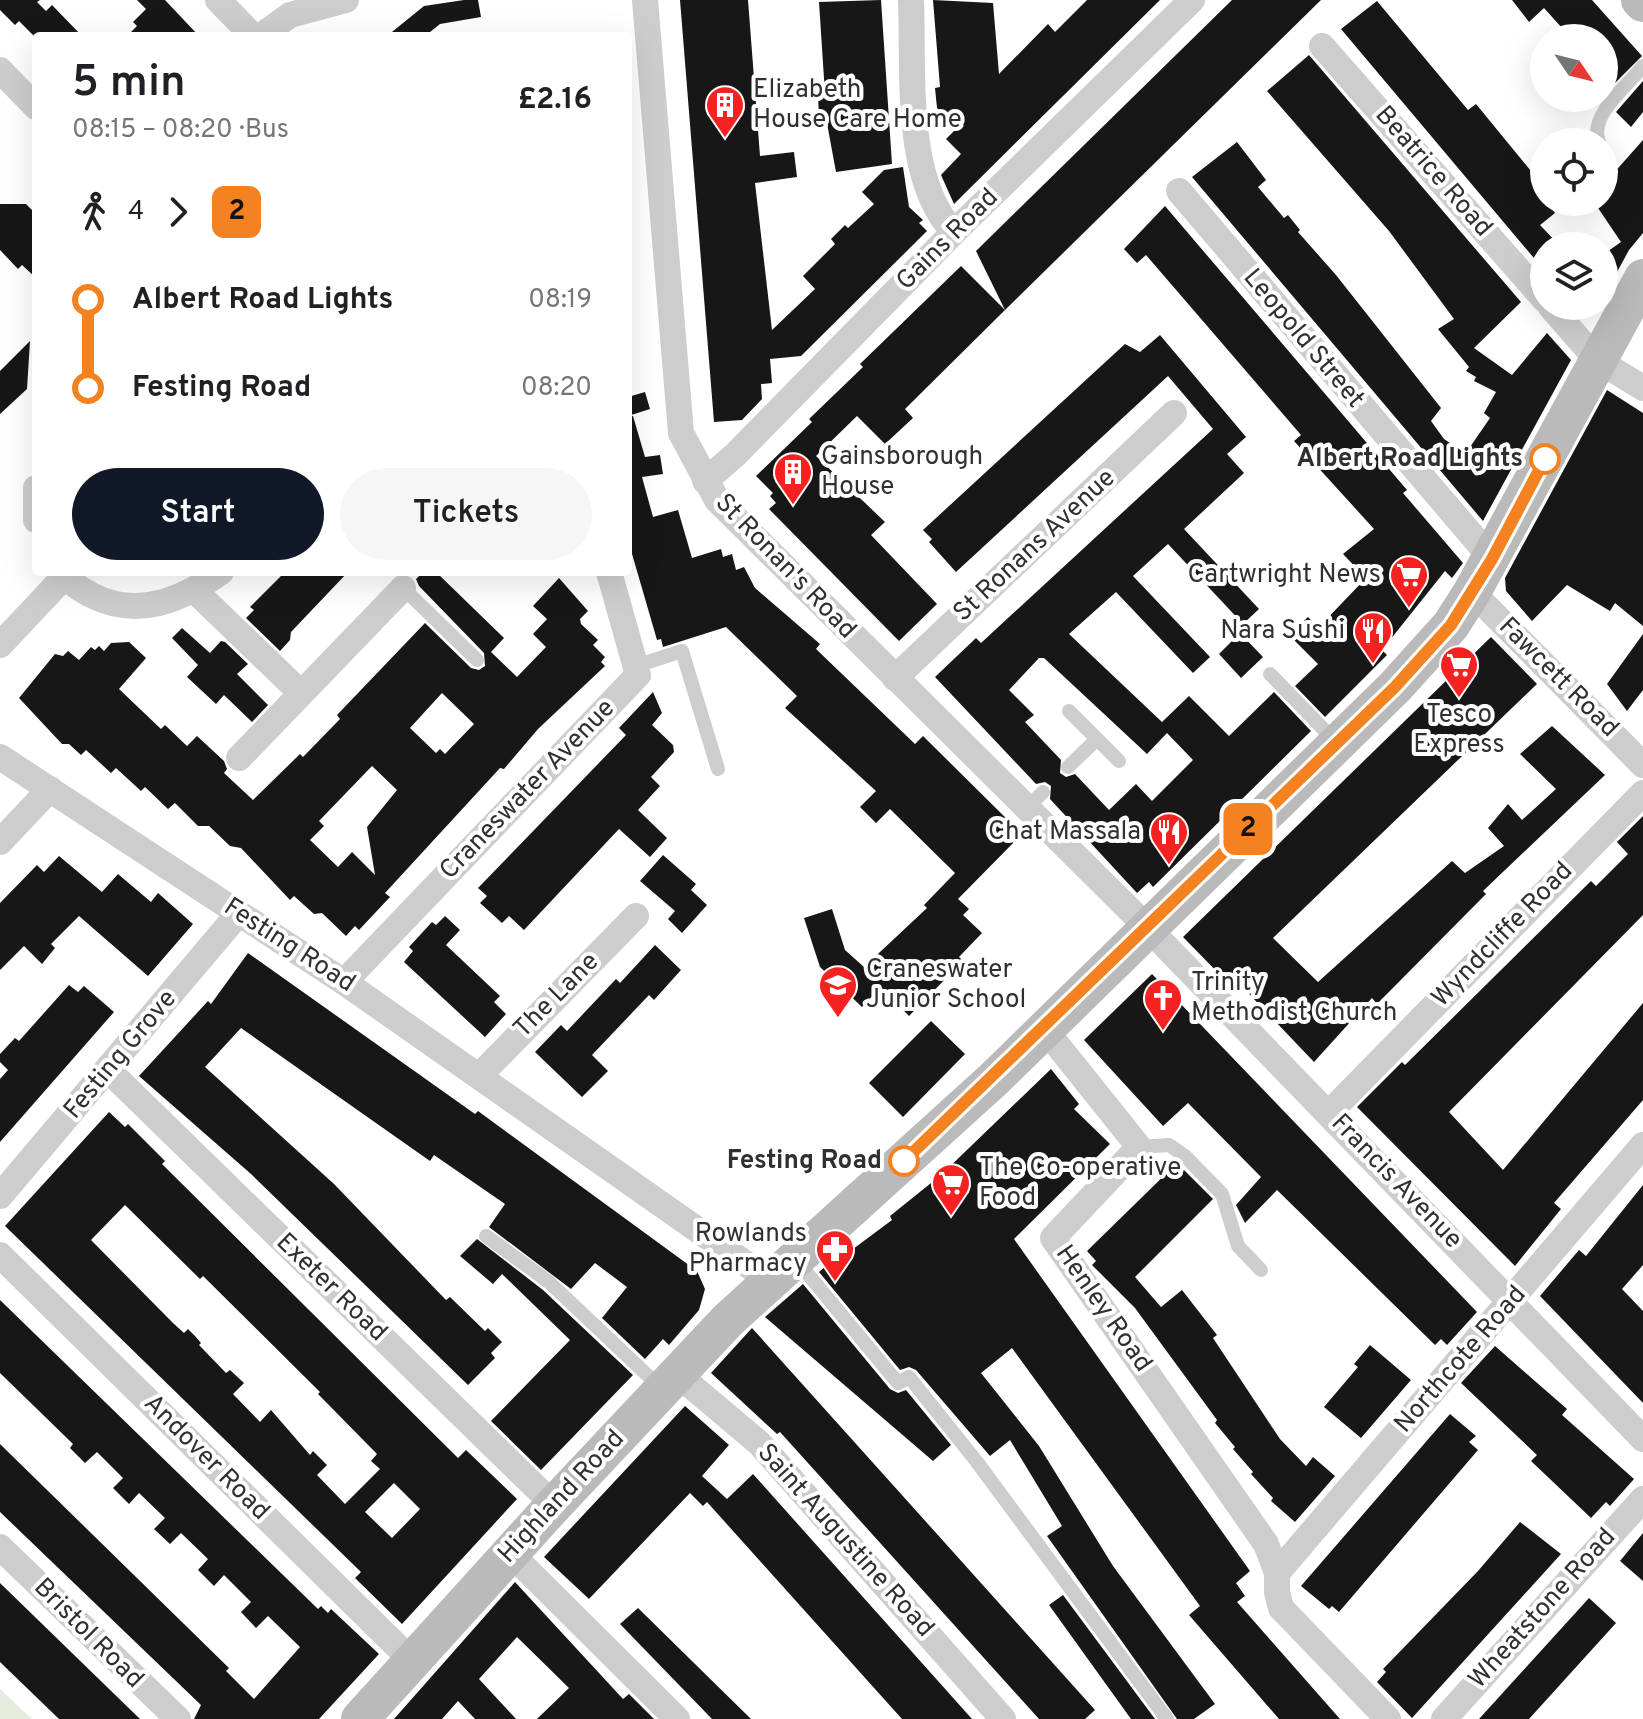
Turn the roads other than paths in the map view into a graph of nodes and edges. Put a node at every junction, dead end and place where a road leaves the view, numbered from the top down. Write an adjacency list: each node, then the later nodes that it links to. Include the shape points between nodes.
1 (346, 0): 7 (street, via 290,15)
2 (645, 0): 21 (street, St Ronan's Road, via 677,402 681,433)
3 (911, 0): 14 (street, via 922,169 932,203)
4 (1192, 0): 14 (street, Gains Road)
5 (229, 4): 6 (street)
6 (250, 32)
7 (267, 32)
8 (1322, 46): 16 (street, Beatrice Road)
9 (1643, 66): 12 (lane, via 1600,117)
10 (0, 70): 11 (street)
11 (32, 103)
12 (1597, 128)
13 (1179, 191): 22 (street, Leopold Street)
14 (954, 232): 21 (street, Gains Road)
15 (1643, 278): 18 (main road, Highland Road)
16 (1530, 283)
17 (1562, 320): 18 (street)
18 (1597, 360): 19 (street); 22 (main road, Highland Road)
19 (1643, 388)
20 (1174, 413): 34 (street, St Ronans Avenue)
21 (705, 481): 34 (street, St Ronan's Road, via 739,526)
22 (1492, 559): 29 (main road, Highland Road)
23 (61, 576): 30 (street)
24 (66, 576): 28 (street, via 95,597 125,606 162,604)
25 (216, 576): 28 (street)
26 (610, 576): 32 (street)
27 (403, 588): 31 (lane); 35 (street)
28 (195, 591): 35 (street)
29 (1472, 592): 38 (main road, Highland Road, via 1451,625); 39 (street, Fawcett Road)
30 (0, 645)
31 (477, 660)
32 (636, 666): 44 (lane, via 682,651); 51 (street, Craneswater Avenue, via 638,675)
33 (1270, 674): 38 (lane)
34 (895, 678): 50 (street, St Ronan's Road, via 1035,800)
35 (301, 693): 41 (street)
36 (1069, 711): 37 (lane)
37 (1097, 739): 42 (lane); 43 (lane)
38 (1337, 744): 50 (main road, Highland Road)
39 (1640, 756)
40 (0, 757): 45 (street, Festing Road)
41 (239, 758)
42 (1119, 761)
43 (1068, 767)
44 (718, 769)
45 (50, 789): 47 (street); 48 (street, Festing Road)
46 (1643, 793): 55 (street, Wyndcliffe Road)
47 (0, 842)
48 (239, 913): 51 (street, Festing Road); 53 (street, Festing Grove)
49 (636, 916): 54 (street, The Lane)
50 (1147, 927): 52 (main road, Highland Road); 55 (street, Francis Avenue)
51 (344, 982): 54 (street, Festing Road)
52 (1043, 1027): 57 (street); 61 (main road, Highland Road, via 972,1099)
53 (109, 1071): 58 (street, Festing Grove); 67 (street, Exeter Road)
54 (479, 1076): 61 (street, Festing Road)
55 (1330, 1112): 63 (street, Francis Avenue)
56 (1643, 1145): 63 (street, Northcote Road)
57 (1139, 1147): 62 (lane, via 1169,1145 1185,1156 1222,1194 1238,1246); 70 (street, Henley Road, via 1053,1238 1266,1544)
58 (0, 1196)
59 (486, 1236): 64 (lane)
60 (0, 1255): 71 (street, Andover Road)
61 (782, 1269): 64 (main road, Highland Road); 76 (lane, via 898,1383 909,1377)
62 (1261, 1270)
63 (1511, 1303): 65 (street, Francis Avenue); 70 (street, Northcote Road)
64 (669, 1381): 67 (main road, Highland Road); 75 (street, Saint Augustine Road, via 759,1443)
65 (1643, 1439)
66 (1643, 1499): 78 (street, Wheatstone Road)
67 (554, 1505): 69 (main road, Highland Road)
68 (0, 1547): 72 (street, Bristol Road)
69 (510, 1553): 71 (main road, Highland Road); 74 (street)
70 (1277, 1573): 77 (street, via 1281,1608)
71 (412, 1661): 73 (main road, Highland Road)
72 (178, 1719)
73 (360, 1719)
74 (677, 1719)
75 (1003, 1719)
76 (1167, 1719)
77 (1388, 1719)
78 (1444, 1719)

